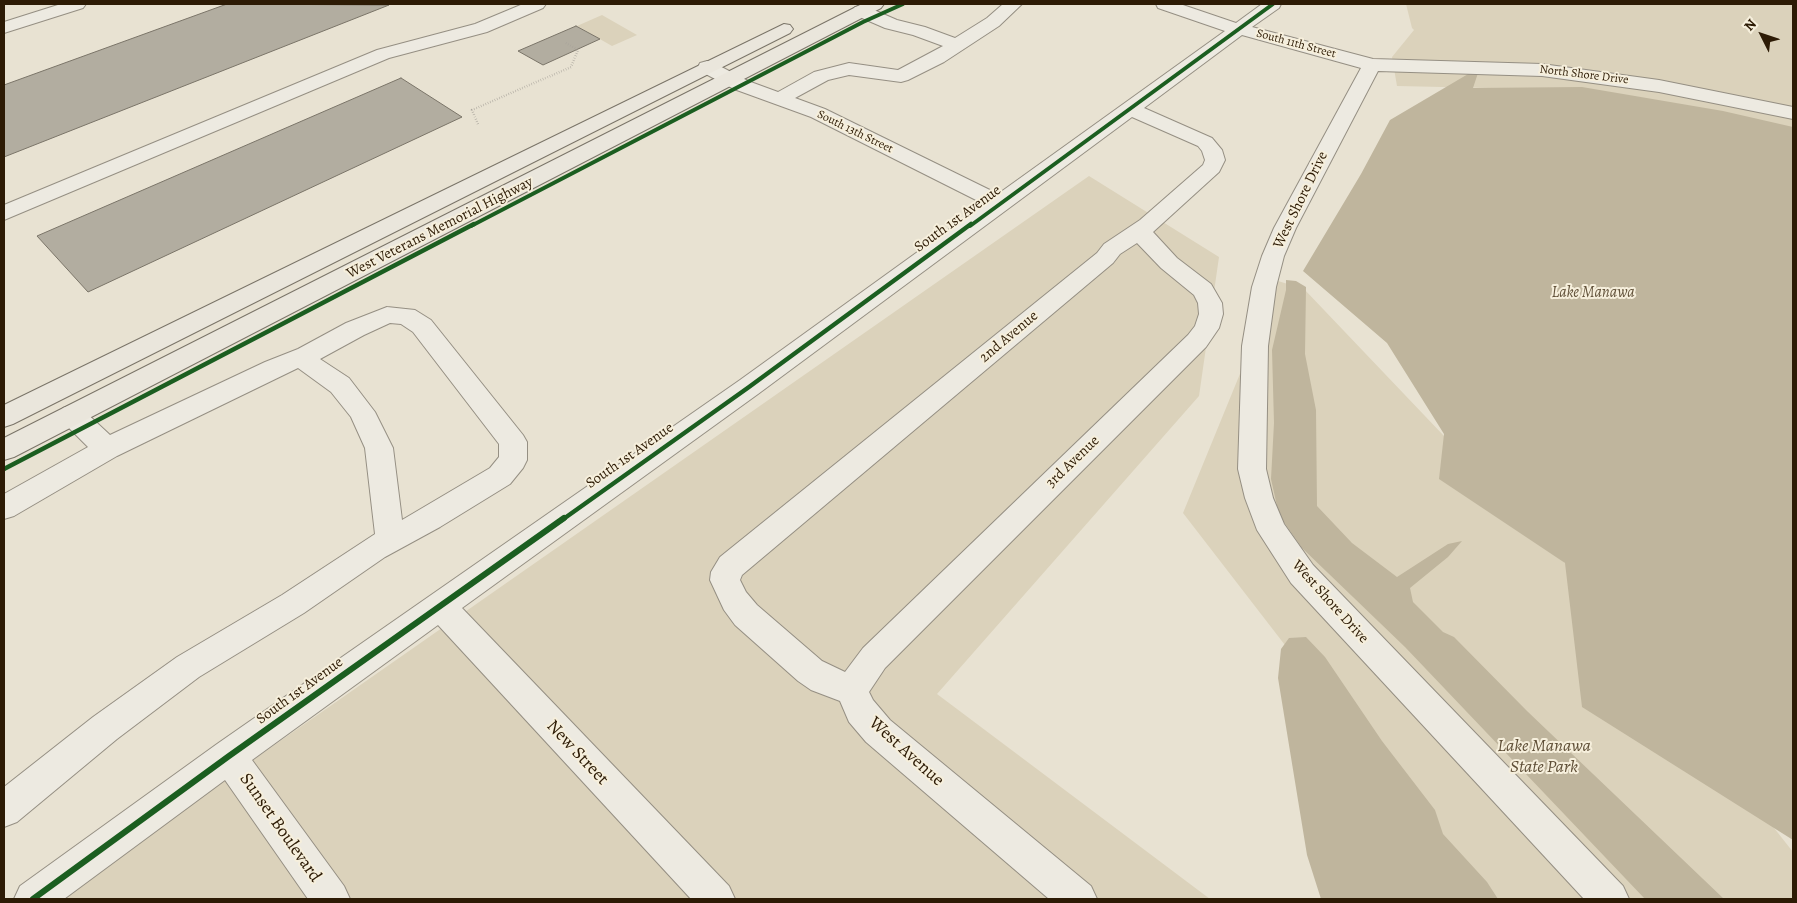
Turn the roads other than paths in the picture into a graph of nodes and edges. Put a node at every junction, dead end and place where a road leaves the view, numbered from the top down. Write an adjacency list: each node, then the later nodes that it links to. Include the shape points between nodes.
1 (537, 4): 18 (street, via 481,28 383,54)
2 (835, 4): 12 (main road, West Veterans Memorial Highway)
3 (1013, 4): 10 (street, via 993,22)
4 (1164, 4): 9 (street, South 11th Street)
5 (1273, 4): 9 (street, South 1st Avenue)
6 (70, 5): 8 (street)
7 (868, 7): 10 (street, via 891,24 919,30); 13 (main road, West Veterans Memorial Highway)
8 (4, 28)
9 (1238, 28): 11 (street, South 11th Street); 15 (street, South 1st Avenue)
10 (956, 46): 14 (street, via 901,76 849,69 821,76)
11 (1372, 64): 16 (street, North Shore Drive, via 1542,70 1659,86); 35 (street, West Shore Drive, via 1285,228 1264,287 1254,365 1252,469 1259,498 1280,544 1302,574)
12 (707, 67): 13 (street, South 13th Street); 22 (main road, West Veterans Memorial Highway)
13 (728, 79): 14 (street, South 13th Street); 21 (main road, West Veterans Memorial Highway)
14 (779, 99): 17 (street, South 13th Street, via 818,113)
15 (1130, 110): 17 (street, South 1st Avenue); 19 (street, 2nd Avenue, via 1205,142 1215,160 1212,168)
16 (1793, 113)
17 (1000, 204): 27 (street, South 1st Avenue, via 750,387)
18 (4, 213)
19 (1139, 231): 28 (street, 3rd Avenue, via 1169,263 1203,290 1210,303 1208,328 874,658); 28 (street, 2nd Avenue, via 1112,249 726,572 724,580 746,615 810,671)
20 (301, 358): 23 (street); 26 (street, via 340,386 362,412 379,448); 26 (street, via 387,315 406,316 422,326 512,442 513,460 500,476)
21 (72, 416): 23 (street); 24 (main road, West Veterans Memorial Highway)
22 (4, 417)
23 (107, 449): 25 (street)
24 (4, 450)
25 (4, 508)
26 (390, 540): 30 (street, via 152,692)
27 (440, 606): 29 (street, South 1st Avenue); 33 (street, New Street)
28 (852, 690): 34 (street, West Avenue, via 861,711 878,731)
29 (229, 756): 31 (street, South 1st Avenue); 32 (street, Sunset Boulevard)
30 (4, 809)
31 (33, 899)
32 (331, 899)
33 (716, 899)
34 (1078, 899)
35 (1610, 899)

